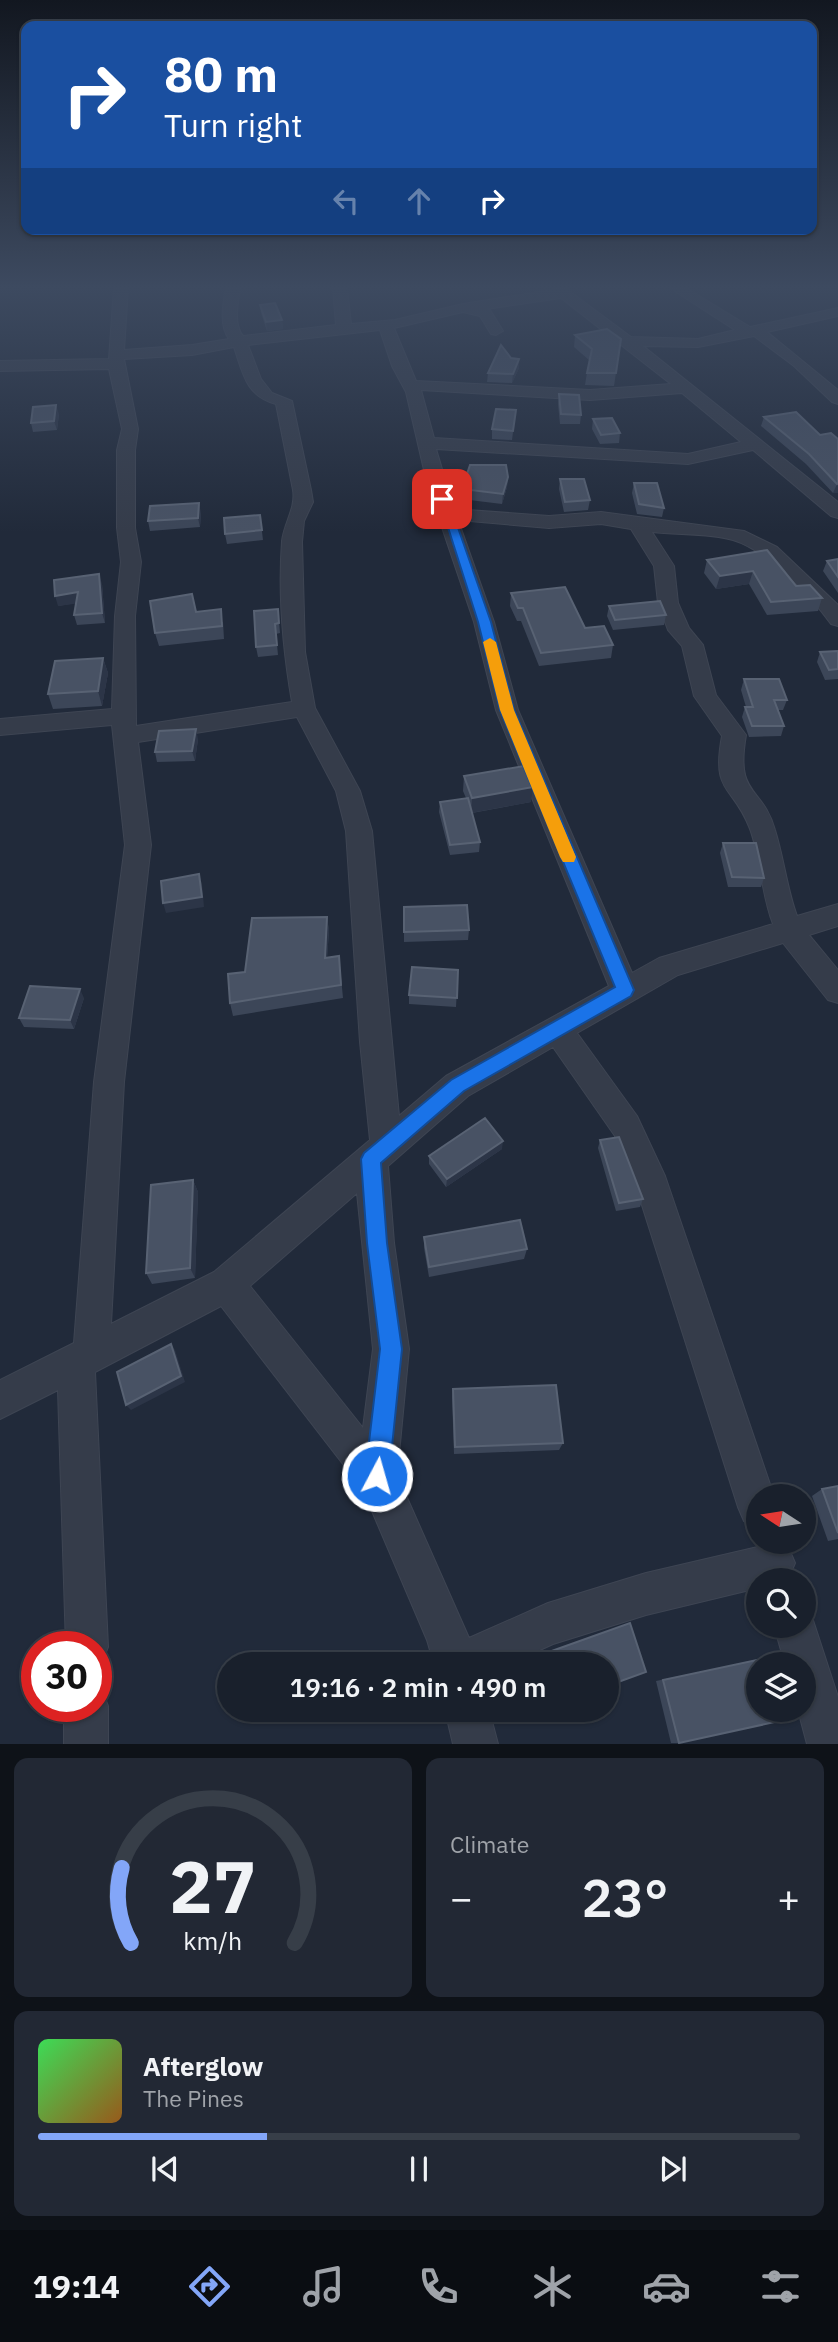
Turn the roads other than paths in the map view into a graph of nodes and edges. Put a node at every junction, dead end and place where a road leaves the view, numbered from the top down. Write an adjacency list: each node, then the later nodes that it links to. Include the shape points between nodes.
1 (119, 369): 17 (street, via 130,429 126,528 131,562 125,616)
2 (250, 369): 16 (street, via 258,389 284,401 304,502 292,542 291,611)
3 (404, 369): 6 (street)
4 (664, 369): 8 (street)
5 (809, 369): 7 (street)
6 (410, 385): 8 (street, via 590,395); 10 (street)
7 (831, 386): 9 (street)
8 (688, 388): 11 (street, via 729,426)
9 (838, 399)
10 (425, 443): 11 (street, via 688,459); 13 (street)
11 (758, 444): 12 (street)
12 (838, 512)
13 (448, 514): 14 (street, via 549,522 601,517); 21 (street, via 507,710)
14 (638, 525): 15 (street, via 737,535 763,545); 20 (street, via 664,566 667,603 692,645 705,696 734,736 729,762 733,780 762,827)
15 (838, 620)
16 (304, 708): 17 (street); 24 (street, via 348,791 359,831)
17 (124, 726): 18 (street); 26 (street, via 138,845 109,1082)
18 (0, 727)
19 (838, 915): 20 (street)
20 (789, 930): 21 (street, via 668,966); 22 (street)
21 (625, 990): 23 (street)
22 (838, 991)
23 (558, 1029): 24 (street, via 457,1086); 29 (street, via 626,1126 649,1176)
24 (379, 1153): 25 (street); 28 (street, via 377,1243 391,1349)
25 (226, 1284): 26 (street); 28 (street)
26 (83, 1359): 27 (street); 31 (street)
27 (0, 1400)
28 (377, 1476): 33 (street)
29 (750, 1484)
30 (775, 1562): 34 (street, via 548,1624)
31 (88, 1631)
32 (799, 1638): 39 (street)
33 (452, 1652)
34 (488, 1652)
35 (86, 1722): 37 (street)
36 (470, 1722): 38 (street)
37 (86, 1744)
38 (475, 1744)
39 (830, 1744)

